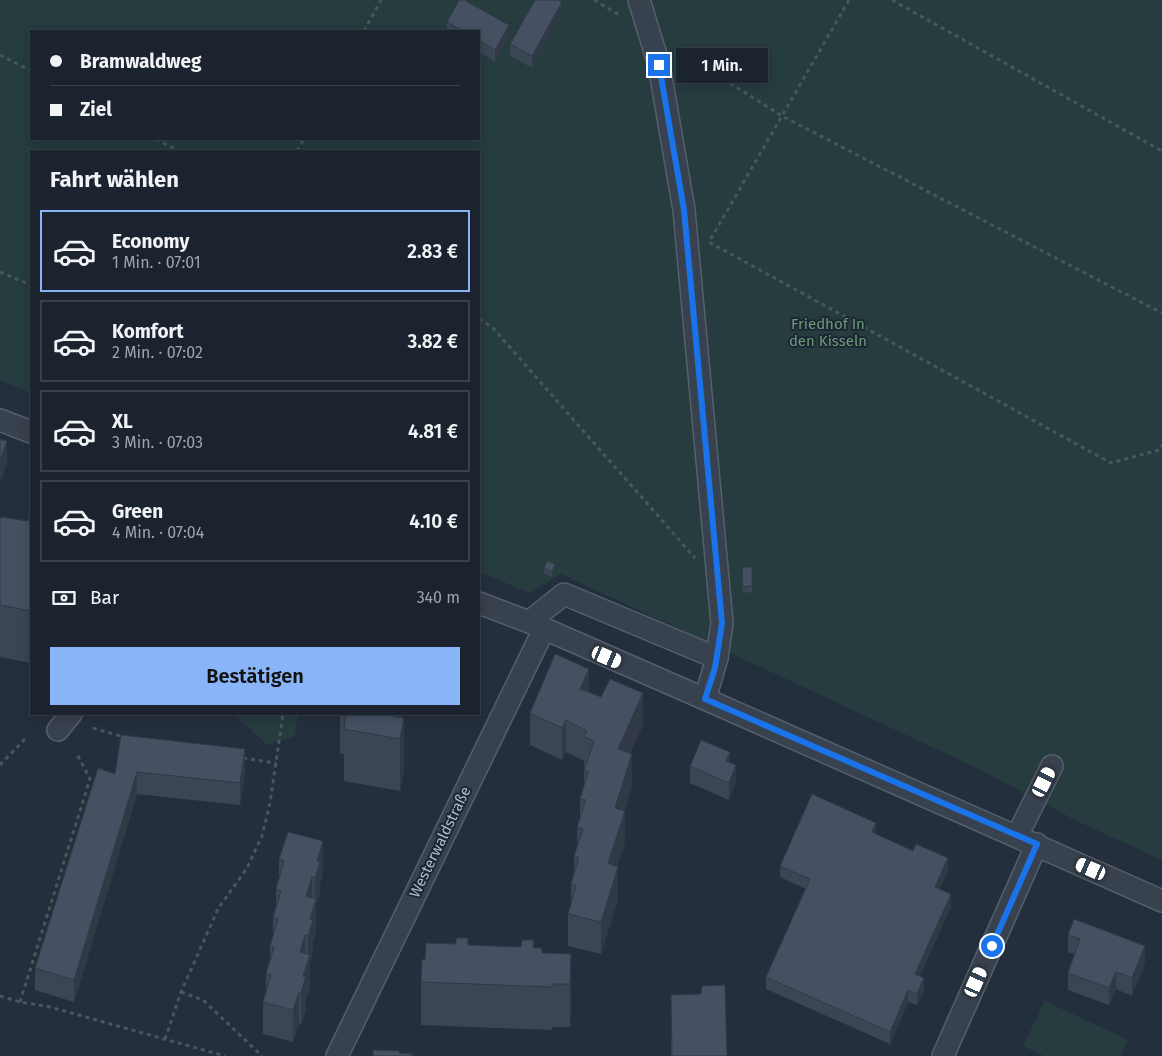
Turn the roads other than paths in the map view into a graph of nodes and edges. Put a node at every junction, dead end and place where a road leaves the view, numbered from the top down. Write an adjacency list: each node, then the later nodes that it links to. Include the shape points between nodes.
1 (639, 0): 6 (street, via 659,65 684,210 722,623)
2 (0, 420): 3 (street)
3 (30, 432)
4 (480, 603): 5 (street)
5 (537, 626): 6 (street, via 564,594); 7 (street); 12 (street, Westerwaldstraße)
6 (717, 658): 7 (street)
7 (705, 699): 9 (street)
8 (1052, 766): 9 (street)
9 (1017, 836): 10 (street)
10 (1037, 844): 11 (street); 13 (street)
11 (1162, 901)
12 (337, 1056)
13 (943, 1056)

